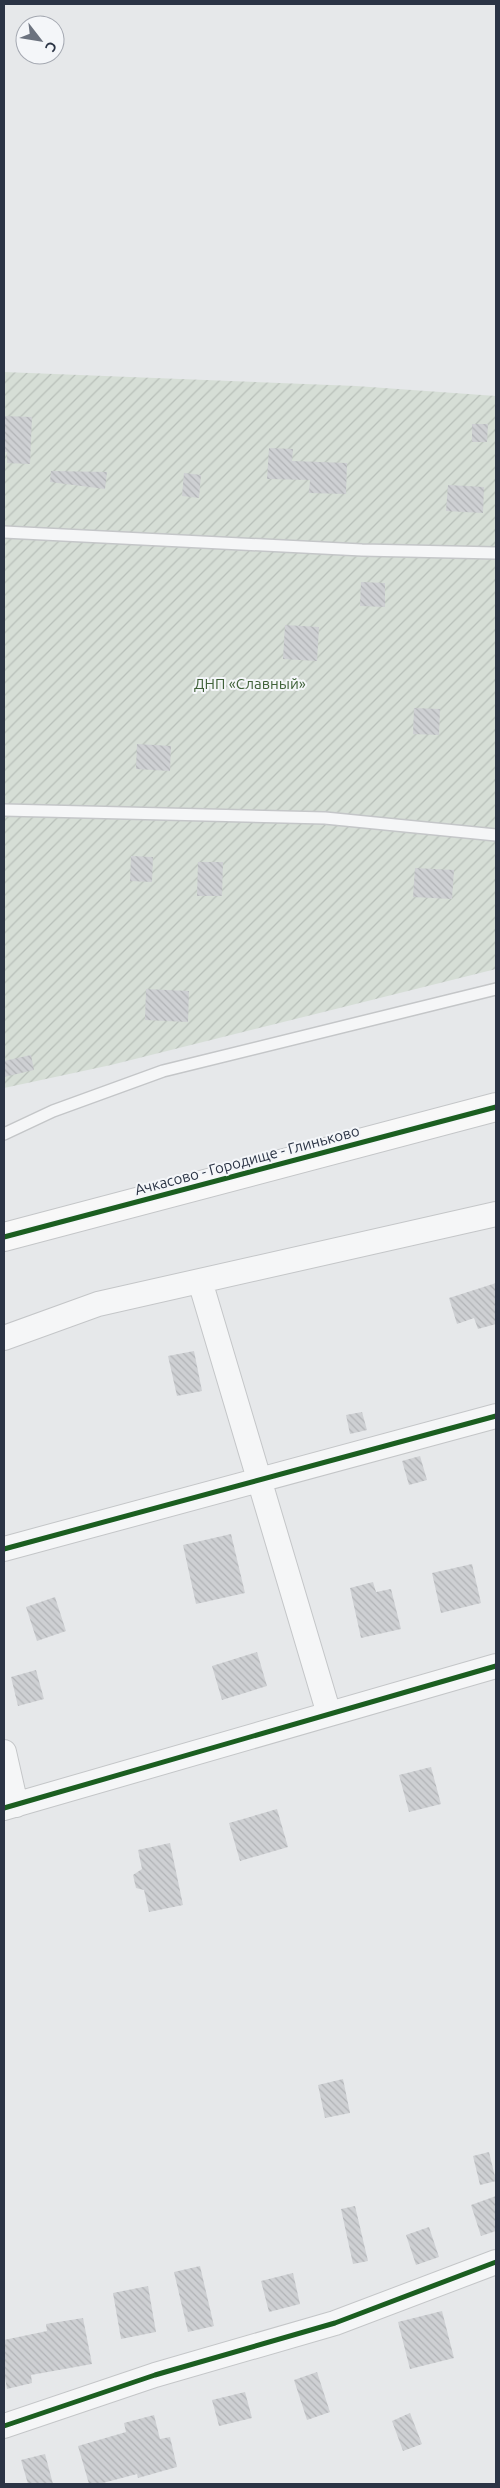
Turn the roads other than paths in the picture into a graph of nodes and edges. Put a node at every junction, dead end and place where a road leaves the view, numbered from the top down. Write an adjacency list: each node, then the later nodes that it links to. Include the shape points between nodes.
1 (4, 532): 2 (lane, via 362,550)
2 (496, 553)
3 (4, 810): 4 (lane, via 325,818)
4 (496, 836)
5 (496, 989): 7 (lane, via 163,1071 53,1111)
6 (496, 1107): 9 (street, Ачкасово - Городище - Глиньково)
7 (4, 1134)
8 (496, 1214): 10 (street)
9 (4, 1237)
10 (200, 1280): 11 (street, via 98,1304); 13 (street)
11 (4, 1338)
12 (496, 1416): 13 (street)
13 (260, 1479): 14 (street); 16 (street)
14 (4, 1549)
15 (496, 1666): 16 (street)
16 (329, 1714): 18 (street)
17 (4, 1752): 18 (street)
18 (10, 1806)
19 (496, 2262): 20 (street, via 336,2323 155,2375)
20 (4, 2426)

